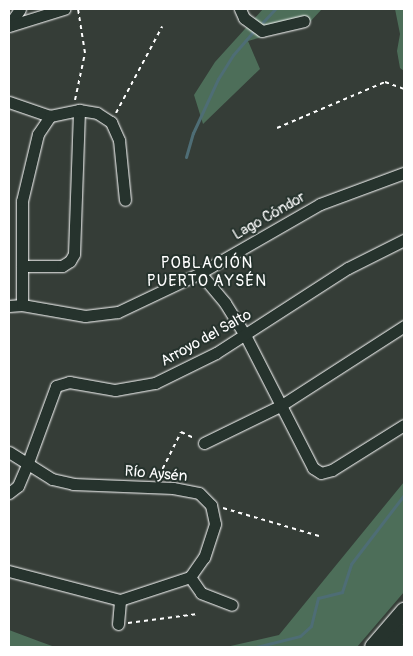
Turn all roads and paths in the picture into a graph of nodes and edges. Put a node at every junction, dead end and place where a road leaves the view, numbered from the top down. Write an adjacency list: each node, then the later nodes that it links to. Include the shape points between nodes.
1 (20, 9): 6 (street)
2 (64, 9): 6 (street)
3 (78, 9): 10 (path, via 86,53)
4 (240, 9): 5 (street, via 244,18 262,31)
5 (304, 21)
6 (9, 26)
7 (162, 27): 12 (path)
8 (404, 89): 13 (path, via 385,82)
9 (9, 102): 11 (street)
10 (76, 110): 11 (street); 12 (street, via 97,113); 17 (street, via 74,254 62,266)
11 (50, 116): 17 (street, via 38,134 22,201)
12 (110, 122): 15 (street, via 119,140)
13 (277, 128)
14 (404, 173): 18 (street, Lago Cóndor, via 320,204)
15 (125, 200)
16 (404, 240): 22 (street, Arroyo del Salto, via 348,268)
17 (22, 266): 19 (street)
18 (200, 273): 19 (street, Lago Cóndor, via 105,316 85,316); 22 (street, via 225,303)
19 (22, 305): 20 (street, Lago Cóndor)
20 (9, 306)
21 (404, 326): 23 (street)
22 (245, 335): 23 (street); 27 (street, Arroyo del Salto, via 154,383 115,390 69,382 56,386)
23 (280, 406): 24 (street, via 313,468 322,473); 25 (street)
24 (404, 425)
25 (204, 443): 28 (path, via 181,432)
26 (9, 452): 27 (street, Río Aysén)
27 (27, 465): 28 (street, Río Aysén, via 52,479 73,484); 29 (street, via 18,486)
28 (153, 487): 30 (street, Río Aysén, via 198,493)
29 (9, 493)
30 (212, 505): 31 (path); 33 (street, via 215,524 204,557)
31 (318, 536)
32 (9, 571): 34 (street)
33 (190, 577): 34 (street); 35 (street, via 200,593)
34 (120, 600): 38 (street)
35 (232, 605)
36 (404, 612): 40 (highway)
37 (197, 614): 38 (path)
38 (118, 624)
39 (404, 632): 41 (highway)
40 (373, 647)
41 (391, 647)

